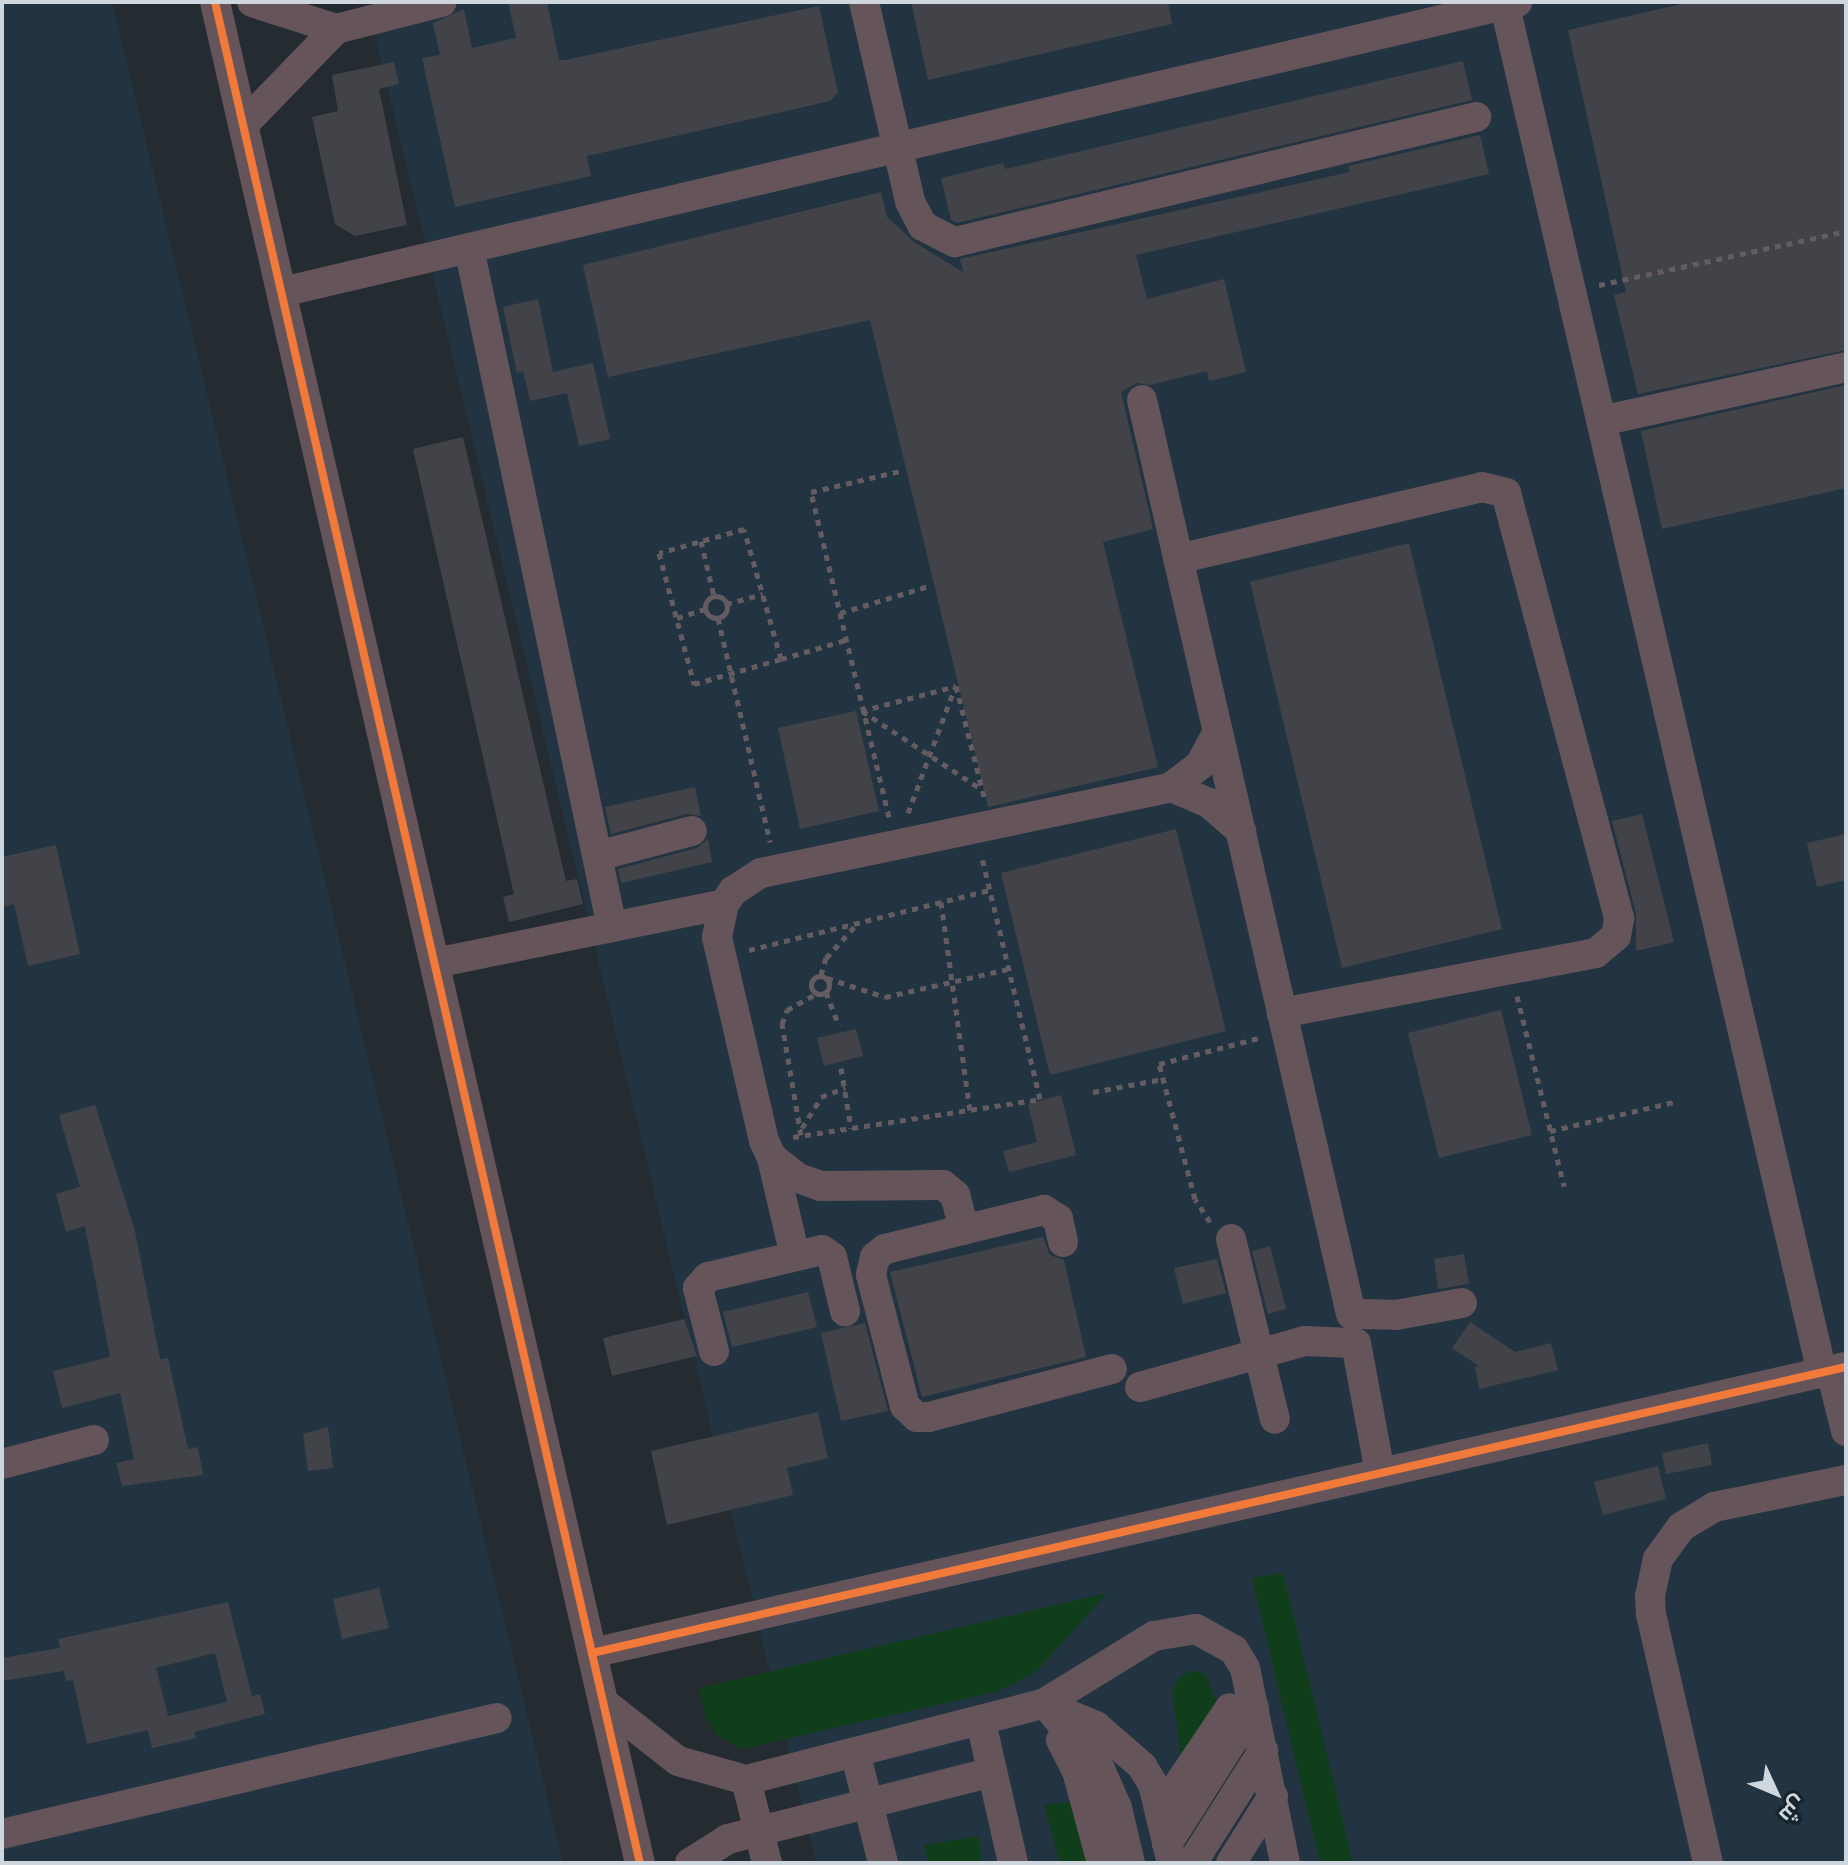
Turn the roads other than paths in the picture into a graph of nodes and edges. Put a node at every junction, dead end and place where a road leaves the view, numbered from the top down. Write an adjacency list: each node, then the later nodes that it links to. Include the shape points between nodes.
1 (215, 2): 8 (street)
2 (252, 2): 6 (street)
3 (442, 2): 6 (street)
4 (864, 2): 9 (street)
5 (1509, 3): 9 (street); 14 (street)
6 (336, 29): 8 (street)
7 (1476, 117): 9 (street, via 967,242 943,239 923,226 910,202)
8 (243, 125): 11 (street)
9 (895, 148): 10 (street)
10 (469, 248): 11 (street); 20 (street)
11 (282, 292): 23 (street)
12 (1846, 367): 14 (street)
13 (1142, 400): 15 (street)
14 (1601, 421): 36 (street)
15 (1178, 559): 16 (street); 24 (street, via 1482,487 1506,493 1619,919 1616,936 1604,949)
16 (1218, 731): 17 (street, via 1200,765); 19 (street)
17 (1171, 787): 19 (street, via 1209,803); 21 (street, via 776,870 746,880)
18 (692, 831): 20 (street)
19 (1241, 831): 24 (street)
20 (598, 856): 22 (street)
21 (724, 904): 22 (street); 25 (street, via 717,937)
22 (612, 927): 23 (street)
23 (435, 963): 44 (street)
24 (1285, 1022): 32 (street)
25 (768, 1149): 26 (street, via 798,1178 821,1186 943,1185 955,1195); 29 (street)
26 (964, 1230): 28 (street, via 1044,1210 1058,1219); 35 (street, via 885,1249 872,1263 908,1411 929,1417)
27 (1231, 1239): 34 (street)
28 (1063, 1242)
29 (795, 1256): 31 (street, via 828,1253); 33 (street, via 700,1283)
30 (1462, 1303): 32 (street)
31 (845, 1311)
32 (1354, 1328): 34 (street); 42 (street)
33 (714, 1351)
34 (1259, 1354): 37 (street); 38 (street)
35 (1112, 1369)
36 (1833, 1370): 39 (street); 42 (street)
37 (1140, 1387)
38 (1275, 1419)
39 (1846, 1431)
40 (94, 1440): 41 (street)
41 (2, 1464)
42 (1380, 1473): 44 (street)
43 (1846, 1480): 69 (street, via 1714,1507 1681,1527 1658,1559 1651,1615)
44 (592, 1653): 45 (street)
45 (604, 1703): 51 (street, via 678,1761); 58 (street)
46 (1043, 1704): 48 (street); 52 (street, via 1175,1629 1217,1637 1234,1650); 54 (street, via 1096,1726 1129,1750 1153,1784); 63 (street, via 1077,1771); 64 (street, via 1075,1733 1100,1769 1117,1808)
47 (497, 1718): 56 (street)
48 (981, 1722): 49 (street); 50 (street)
49 (856, 1756): 51 (street); 53 (street)
50 (992, 1772): 53 (street); 62 (street)
51 (746, 1780): 55 (street)
52 (1268, 1782): 54 (street); 57 (street); 65 (street); 66 (street); 67 (street); 68 (street)
53 (867, 1801): 55 (street); 61 (street)
54 (1160, 1812): 57 (street)
55 (760, 1830): 59 (street, via 728,1839); 60 (street)
56 (2, 1834)
57 (1171, 1857)
58 (640, 1863)
59 (690, 1863)
60 (767, 1863)
61 (883, 1863)
62 (1013, 1863)
63 (1102, 1863)
64 (1130, 1863)
65 (1192, 1863)
66 (1212, 1863)
67 (1231, 1863)
68 (1251, 1863)
69 (1708, 1863)

